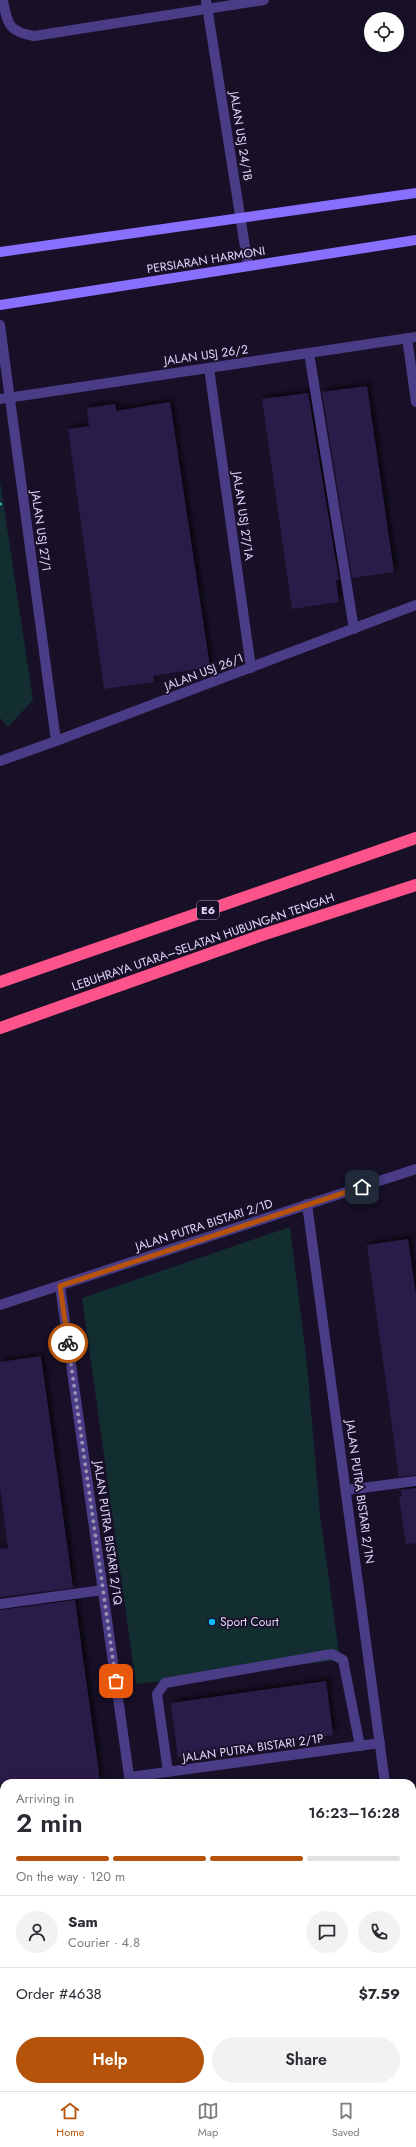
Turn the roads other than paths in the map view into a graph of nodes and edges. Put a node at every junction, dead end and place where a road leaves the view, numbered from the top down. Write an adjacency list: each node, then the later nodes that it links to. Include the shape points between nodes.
1 (3, 0): 3 (street, via 10,27 21,34 34,36)
2 (264, 0): 3 (street)
3 (207, 5): 5 (street, JALAN USJ 24/1B)
4 (416, 193): 5 (main road)
5 (240, 218): 7 (main road); 8 (street, JALAN USJ 24/1B)
6 (416, 240): 8 (main road, PERSIARAN HARMONI)
7 (0, 252)
8 (248, 266): 9 (main road, PERSIARAN HARMONI)
9 (0, 305)
10 (0, 325): 14 (street, JALAN USJ 27/1)
11 (412, 338): 12 (street, JALAN USJ 26/2); 15 (street)
12 (309, 353): 13 (street, JALAN USJ 26/2); 17 (street)
13 (209, 368): 14 (street, JALAN USJ 26/2); 18 (street, JALAN USJ 27/1A)
14 (5, 398): 19 (street, JALAN USJ 27/1)
15 (416, 402)
16 (416, 605): 17 (street, JALAN USJ 26/1)
17 (354, 629): 18 (street, JALAN USJ 26/1)
18 (251, 668): 19 (street, JALAN USJ 26/1)
19 (56, 741): 20 (street, JALAN USJ 26/1)
20 (0, 761)
21 (416, 838): 23 (highway, E6)
22 (416, 885): 24 (highway, LEBUHRAYA UTARA–SELATAN HUBUNGAN TENGAH, via 259,936)
23 (0, 982)
24 (0, 1028)
25 (416, 1169): 26 (street, JALAN PUTRA BISTARI 2/1D)
26 (307, 1204): 27 (street, JALAN PUTRA BISTARI 2/1D); 30 (street, JALAN PUTRA BISTARI 2/1N)
27 (60, 1286): 28 (street, JALAN PUTRA BISTARI 2/1D); 31 (street, JALAN PUTRA BISTARI 2/1Q)
28 (0, 1305)
29 (416, 1481): 30 (street)
30 (347, 1490): 33 (street, JALAN PUTRA BISTARI 2/1N)
31 (103, 1590): 32 (street); 36 (street, JALAN PUTRA BISTARI 2/1Q)
32 (0, 1604)
33 (380, 1743): 34 (street, JALAN PUTRA BISTARI 2/1P); 38 (street, JALAN PUTRA BISTARI 2/1N)
34 (360, 1746): 35 (street, JALAN PUTRA BISTARI 2/1P); 35 (street, via 343,1660 332,1654 165,1683 157,1694)
35 (168, 1772): 37 (street, JALAN PUTRA BISTARI 2/1P)
36 (130, 1779)
37 (135, 1779)
38 (384, 1779)

